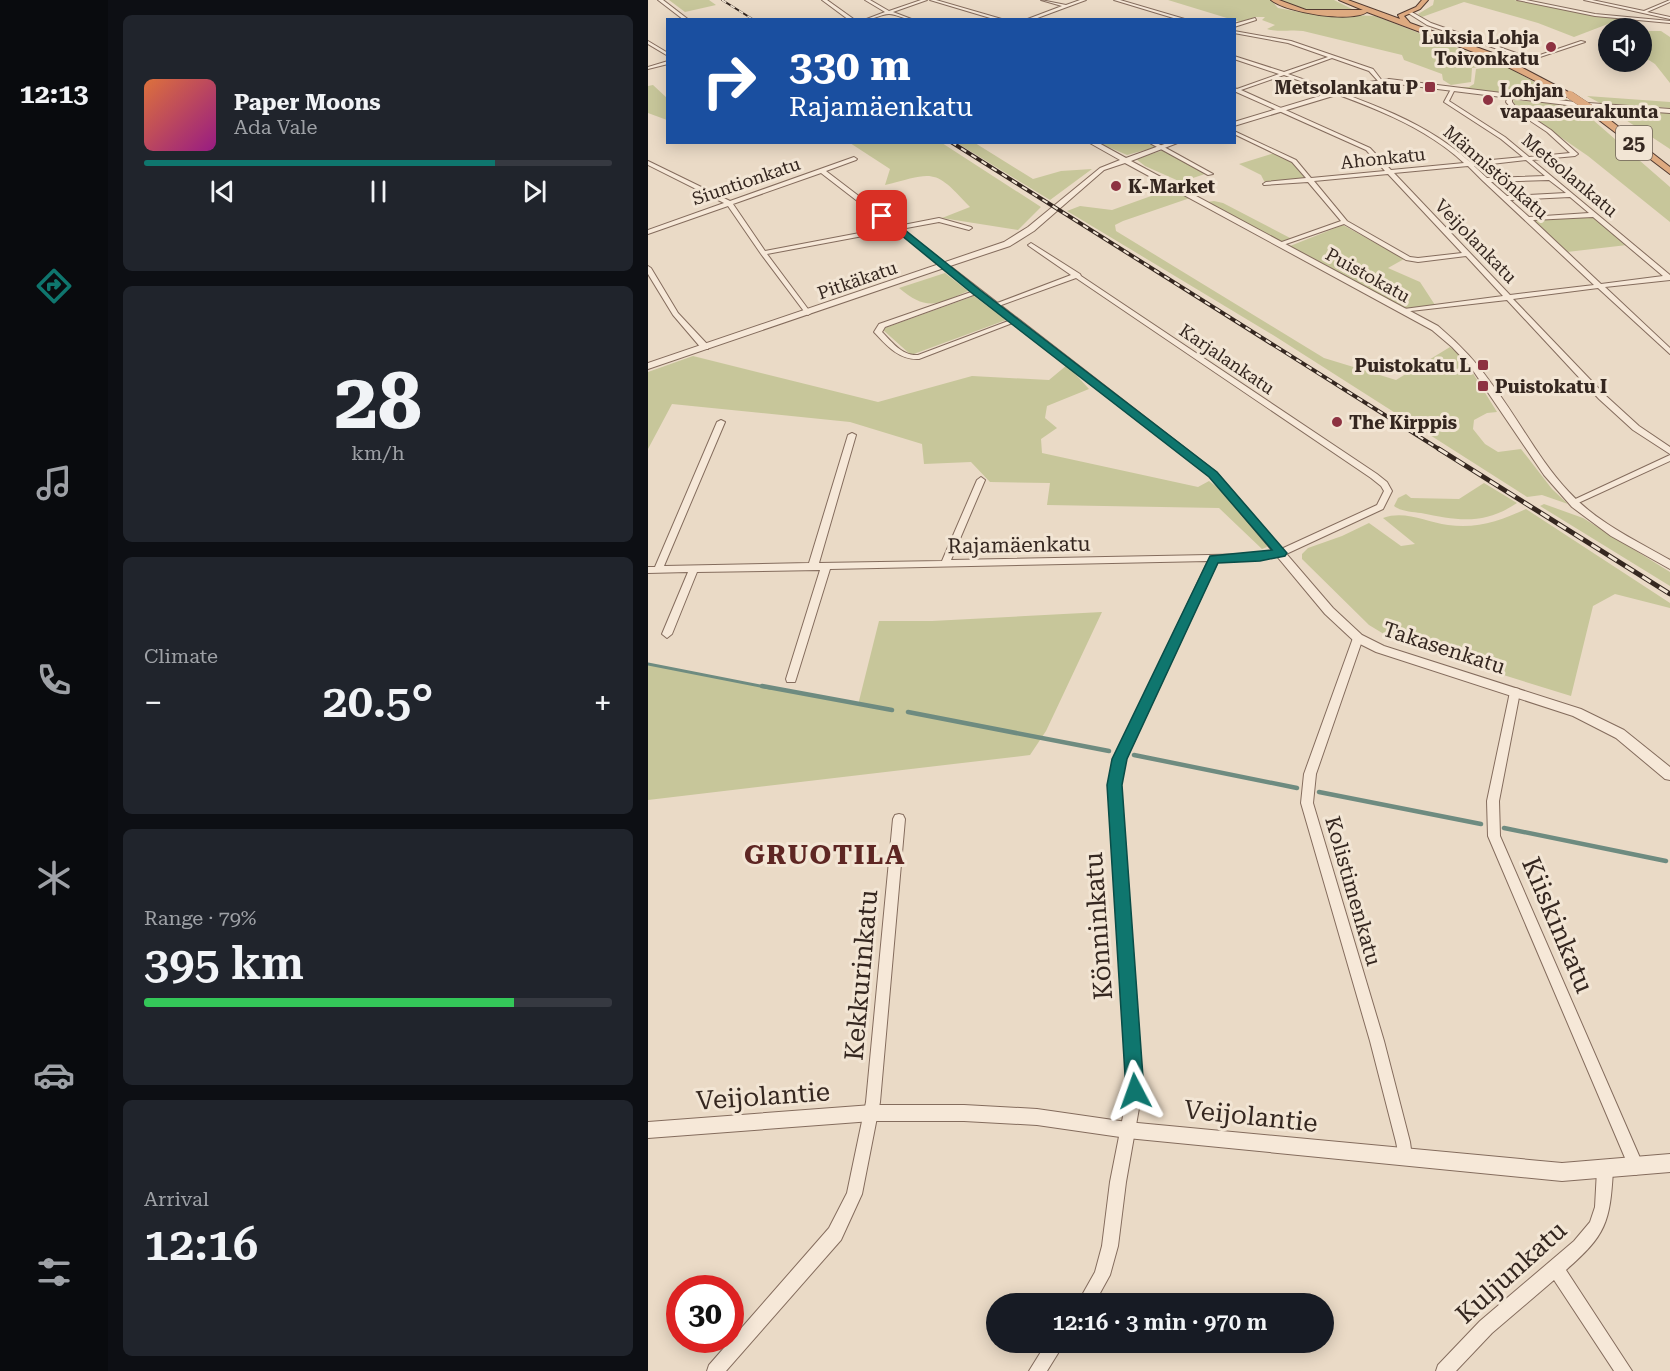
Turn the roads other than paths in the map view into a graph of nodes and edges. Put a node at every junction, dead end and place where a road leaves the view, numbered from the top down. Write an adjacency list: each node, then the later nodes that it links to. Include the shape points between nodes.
1 (660, 0): 22 (street)
2 (824, 0): 23 (street)
3 (867, 0): 19 (street)
4 (925, 0): 19 (street)
5 (932, 0): 26 (street)
6 (1042, 0): 16 (street)
7 (1084, 0): 16 (street)
8 (1116, 0): 28 (street)
9 (1274, 0): 21 (highway, via 1304,11)
10 (1425, 0): 20 (highway)
11 (1519, 0): 31 (street, via 1595,15)
12 (1586, 0): 14 (street)
13 (1345, 1): 17 (highway, 25); 21 (highway, via 1357,9)
14 (1597, 1): 18 (street)
15 (1670, 1): 18 (street)
16 (1066, 6): 27 (street)
17 (1366, 9): 20 (highway, via 1391,14); 29 (highway, 25)
18 (1646, 11): 31 (street)
19 (888, 12): 24 (street); 25 (street)
20 (1409, 12): 33 (highway, via 1400,18); 36 (street, via 1440,28 1518,55 1537,57)
21 (1349, 13): 29 (highway, via 1366,12)
22 (684, 18)
23 (850, 18)
24 (872, 18)
25 (906, 18)
26 (996, 18)
27 (1033, 18)
28 (1179, 18)
29 (1391, 18): 33 (highway, 25)
30 (1255, 19): 32 (street)
31 (1670, 20)
32 (1236, 25)
33 (1421, 29): 50 (highway, 25, bridge, via 1506,62)
34 (1236, 32): 38 (street, via 1289,42)
35 (648, 42): 37 (street)
36 (1583, 42)
37 (666, 54)
38 (1332, 57): 42 (street); 43 (street, via 1371,70)
39 (1236, 58): 42 (street, Männistönkatu)
40 (666, 63): 41 (street)
41 (648, 68)
42 (1286, 73): 45 (street); 46 (street, Männistönkatu)
43 (1381, 81): 44 (street); 46 (street)
44 (1453, 89): 47 (street); 59 (street, Metsolankatu, via 1446,101 1493,130)
45 (1236, 90): 48 (street, Veijolankatu)
46 (1336, 93): 48 (street); 63 (street, Männistönkatu, via 1419,128)
47 (1510, 97): 49 (street); 59 (street, Ahonkatu, via 1513,107 1575,154)
48 (1283, 110): 51 (street); 67 (street, Veijolankatu, via 1360,144)
49 (1670, 111)
50 (1601, 116): 52 (highway, 25); 66 (highway, 25)
51 (1236, 123)
52 (1622, 129): 61 (highway); 64 (highway, 25)
53 (1236, 133): 70 (street, via 1294,160)
54 (1095, 144): 60 (street, Puistokatu)
55 (1154, 144): 57 (street)
56 (1172, 144): 57 (street, Pitkäkatu)
57 (1161, 148): 60 (street, Pitkäkatu); 68 (street)
58 (854, 159): 65 (street, Siuntionkatu)
59 (1527, 159): 63 (street, Ahonkatu); 69 (street, Metsolankatu)
60 (1123, 160): 82 (street, Puistokatu); 86 (street, Pitkäkatu, via 1102,169 1031,229 1007,244)
61 (1670, 160)
62 (648, 163): 75 (street)
63 (1468, 165): 67 (street, Ahonkatu); 71 (street, Männistönkatu)
64 (1670, 166)
65 (822, 171): 75 (street, Siuntionkatu); 79 (street, Takasenkatu)
66 (1670, 171)
67 (1391, 172): 70 (street, Ahonkatu); 85 (street, Veijolankatu)
68 (1210, 174)
69 (1550, 178): 71 (street); 73 (street, Metsolankatu)
70 (1311, 180): 72 (street, Ahonkatu); 78 (street)
71 (1485, 180): 74 (street, Männistönkatu)
72 (1266, 184)
73 (1570, 195): 74 (street); 76 (street, Metsolankatu)
74 (1505, 198): 77 (street, Männistönkatu)
75 (729, 203): 81 (street, Siuntionkatu); 84 (street)
76 (1592, 215): 77 (street); 89 (street, Metsolankatu)
77 (1527, 219): 90 (street, Männistönkatu)
78 (1345, 222): 82 (street); 85 (street, via 1408,259)
79 (898, 228): 80 (street, via 939,220); 84 (street); 86 (street, Takasenkatu)
80 (969, 228)
81 (648, 232)
82 (1281, 244): 94 (street, Puistokatu)
83 (1031, 245): 88 (street, Karjalankatu)
84 (763, 253): 95 (street)
85 (1468, 254): 92 (street, Veijolankatu)
86 (946, 266): 91 (street, Takasenkatu); 95 (street, Pitkäkatu)
87 (648, 268): 97 (street, via 675,314)
88 (1078, 275): 93 (street); 106 (street, Karjalankatu, via 1374,476 1388,491)
89 (1670, 278): 90 (street)
90 (1600, 286): 92 (street); 98 (street, Männistönkatu)
91 (976, 292): 93 (street, Takasenkatu); 96 (street, via 882,326 878,332 903,357 909,358)
92 (1510, 298): 94 (street); 102 (street, Veijolankatu, via 1615,410)
93 (994, 306): 96 (street, Takasenkatu)
94 (1404, 311): 105 (street, Puistokatu, via 1435,328 1461,349)
95 (808, 313): 97 (street, Pitkäkatu)
96 (1013, 321): 107 (street, Takasenkatu, via 1213,474)
97 (705, 347): 99 (street, Pitkäkatu)
98 (1670, 352)
99 (648, 366)
100 (721, 422): 114 (street)
101 (852, 435): 112 (street)
102 (1670, 451)
103 (1670, 458): 105 (street)
104 (981, 480): 109 (street)
105 (1573, 502): 110 (street, Puistokatu)
106 (1380, 507): 107 (street, Rajamäenkatu)
107 (1281, 553): 108 (street, Rajamäenkatu); 116 (street, Takasenkatu, via 1329,611)
108 (1214, 559): 109 (street, Rajamäenkatu); 123 (street, Könninkatu, via 1120,759 1115,785 1135,1091)
109 (945, 564): 111 (street, Rajamäenkatu)
110 (1670, 565)
111 (826, 566): 112 (street, Rajamäenkatu); 117 (street)
112 (813, 567): 113 (street, Rajamäenkatu)
113 (694, 569): 114 (street, Rajamäenkatu); 115 (street)
114 (653, 570)
115 (668, 634)
116 (1358, 638): 118 (street, Takasenkatu, via 1380,649); 124 (street, Kolistimenkatu, via 1310,774 1307,803 1377,1041)
117 (791, 679)
118 (1515, 692): 119 (street, Takasenkatu, via 1577,712 1620,734); 126 (street, Kiiskinkatu, via 1493,801 1494,836)
119 (1670, 775)
120 (899, 819): 121 (street, Kekkurinkatu)
121 (872, 1113): 122 (street, Veijolantie); 123 (street, Veijolantie, via 1037,1117); 131 (street, Kekkurinkatu, via 854,1194 836,1234)
122 (648, 1130)
123 (1127, 1130): 124 (street, Veijolantie); 129 (street, Könninkatu, via 1110,1246 1102,1275)
124 (1405, 1157): 127 (street, Veijolantie, via 1562,1172)
125 (1670, 1162): 126 (street, Veijolantie)
126 (1636, 1167): 127 (street, Veijolantie)
127 (1605, 1170): 128 (street, Kuljunkatu, via 1603,1207 1596,1227)
128 (1555, 1268): 133 (street, Kuljunkatu, via 1486,1327); 134 (street)
129 (1091, 1293)
130 (1049, 1353): 132 (street)
131 (715, 1371)
132 (1037, 1371)
133 (1444, 1371)
134 (1624, 1371)

